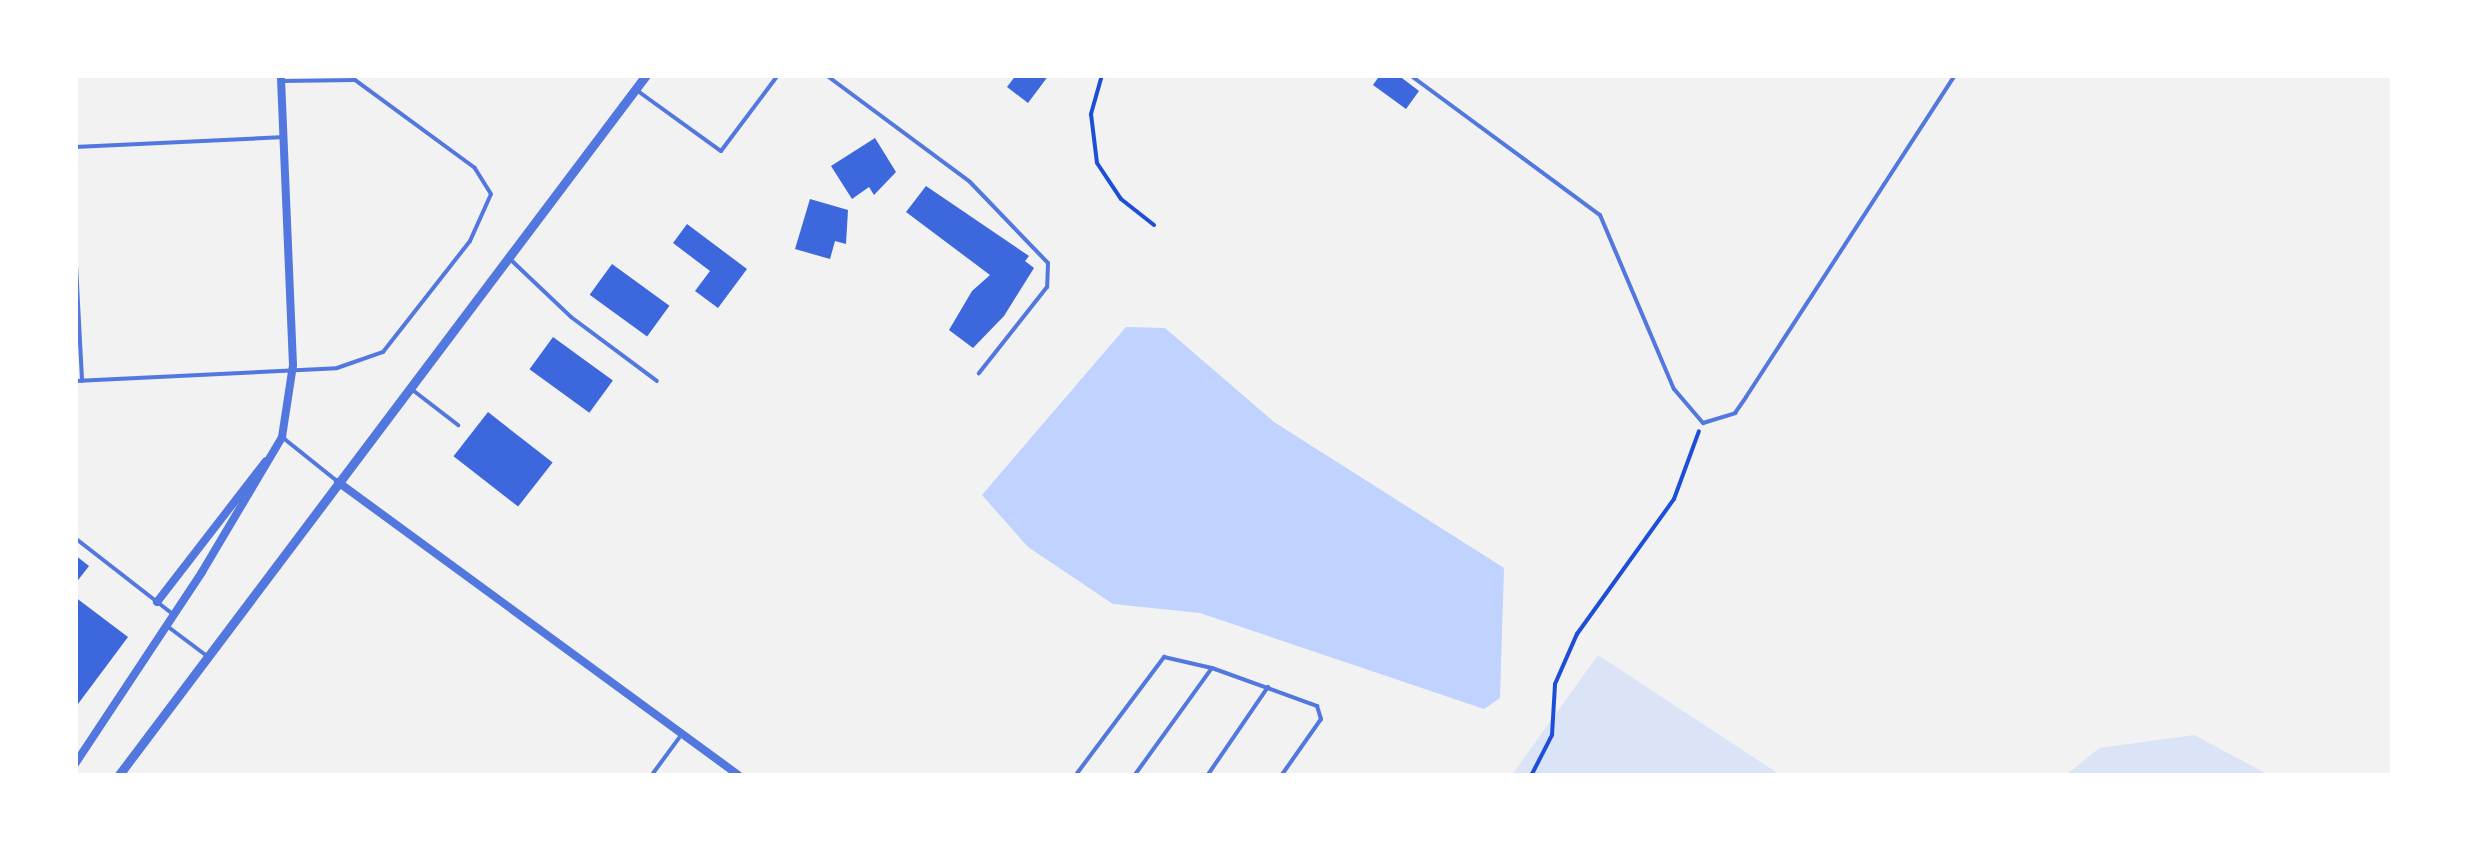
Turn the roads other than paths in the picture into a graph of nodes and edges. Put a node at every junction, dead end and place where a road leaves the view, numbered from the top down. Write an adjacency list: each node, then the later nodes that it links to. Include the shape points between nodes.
1 (646, 75): 7 (street)
2 (778, 75): 7 (lane, via 721,150)
3 (826, 75): 13 (lane, via 970,182 1048,263 1048,287)
4 (1410, 75): 5 (lane, via 1600,215 1674,388 1703,422 1734,413 1746,397)
5 (1955, 75)
6 (281, 78): 8 (street); 12 (lane, via 355,80 476,168 491,194 470,241 384,352 337,368)
7 (635, 90): 11 (street)
8 (285, 136): 9 (lane); 12 (street)
9 (75, 147)
10 (75, 246): 14 (lane)
11 (508, 258): 15 (lane, via 571,317); 16 (street)
12 (293, 369): 14 (lane); 18 (street)
13 (979, 373)
14 (78, 381)
15 (657, 381)
16 (410, 388): 17 (lane); 19 (street)
17 (458, 425)
18 (280, 441): 19 (lane); 21 (street); 22 (street)
19 (338, 482): 24 (street); 27 (street)
20 (75, 538): 21 (lane)
21 (156, 602): 22 (lane)
22 (174, 615): 23 (street)
23 (167, 626): 24 (lane); 28 (street)
24 (208, 657): 29 (street)
25 (1212, 668): 26 (lane); 32 (lane, via 1164,657); 33 (lane)
26 (1268, 687): 34 (lane); 35 (lane, via 1321,712)
27 (679, 738): 30 (lane); 31 (street)
28 (75, 764)
29 (121, 775)
30 (651, 776)
31 (740, 776)
32 (1075, 776)
33 (1134, 776)
34 (1206, 776)
35 (1281, 776)

